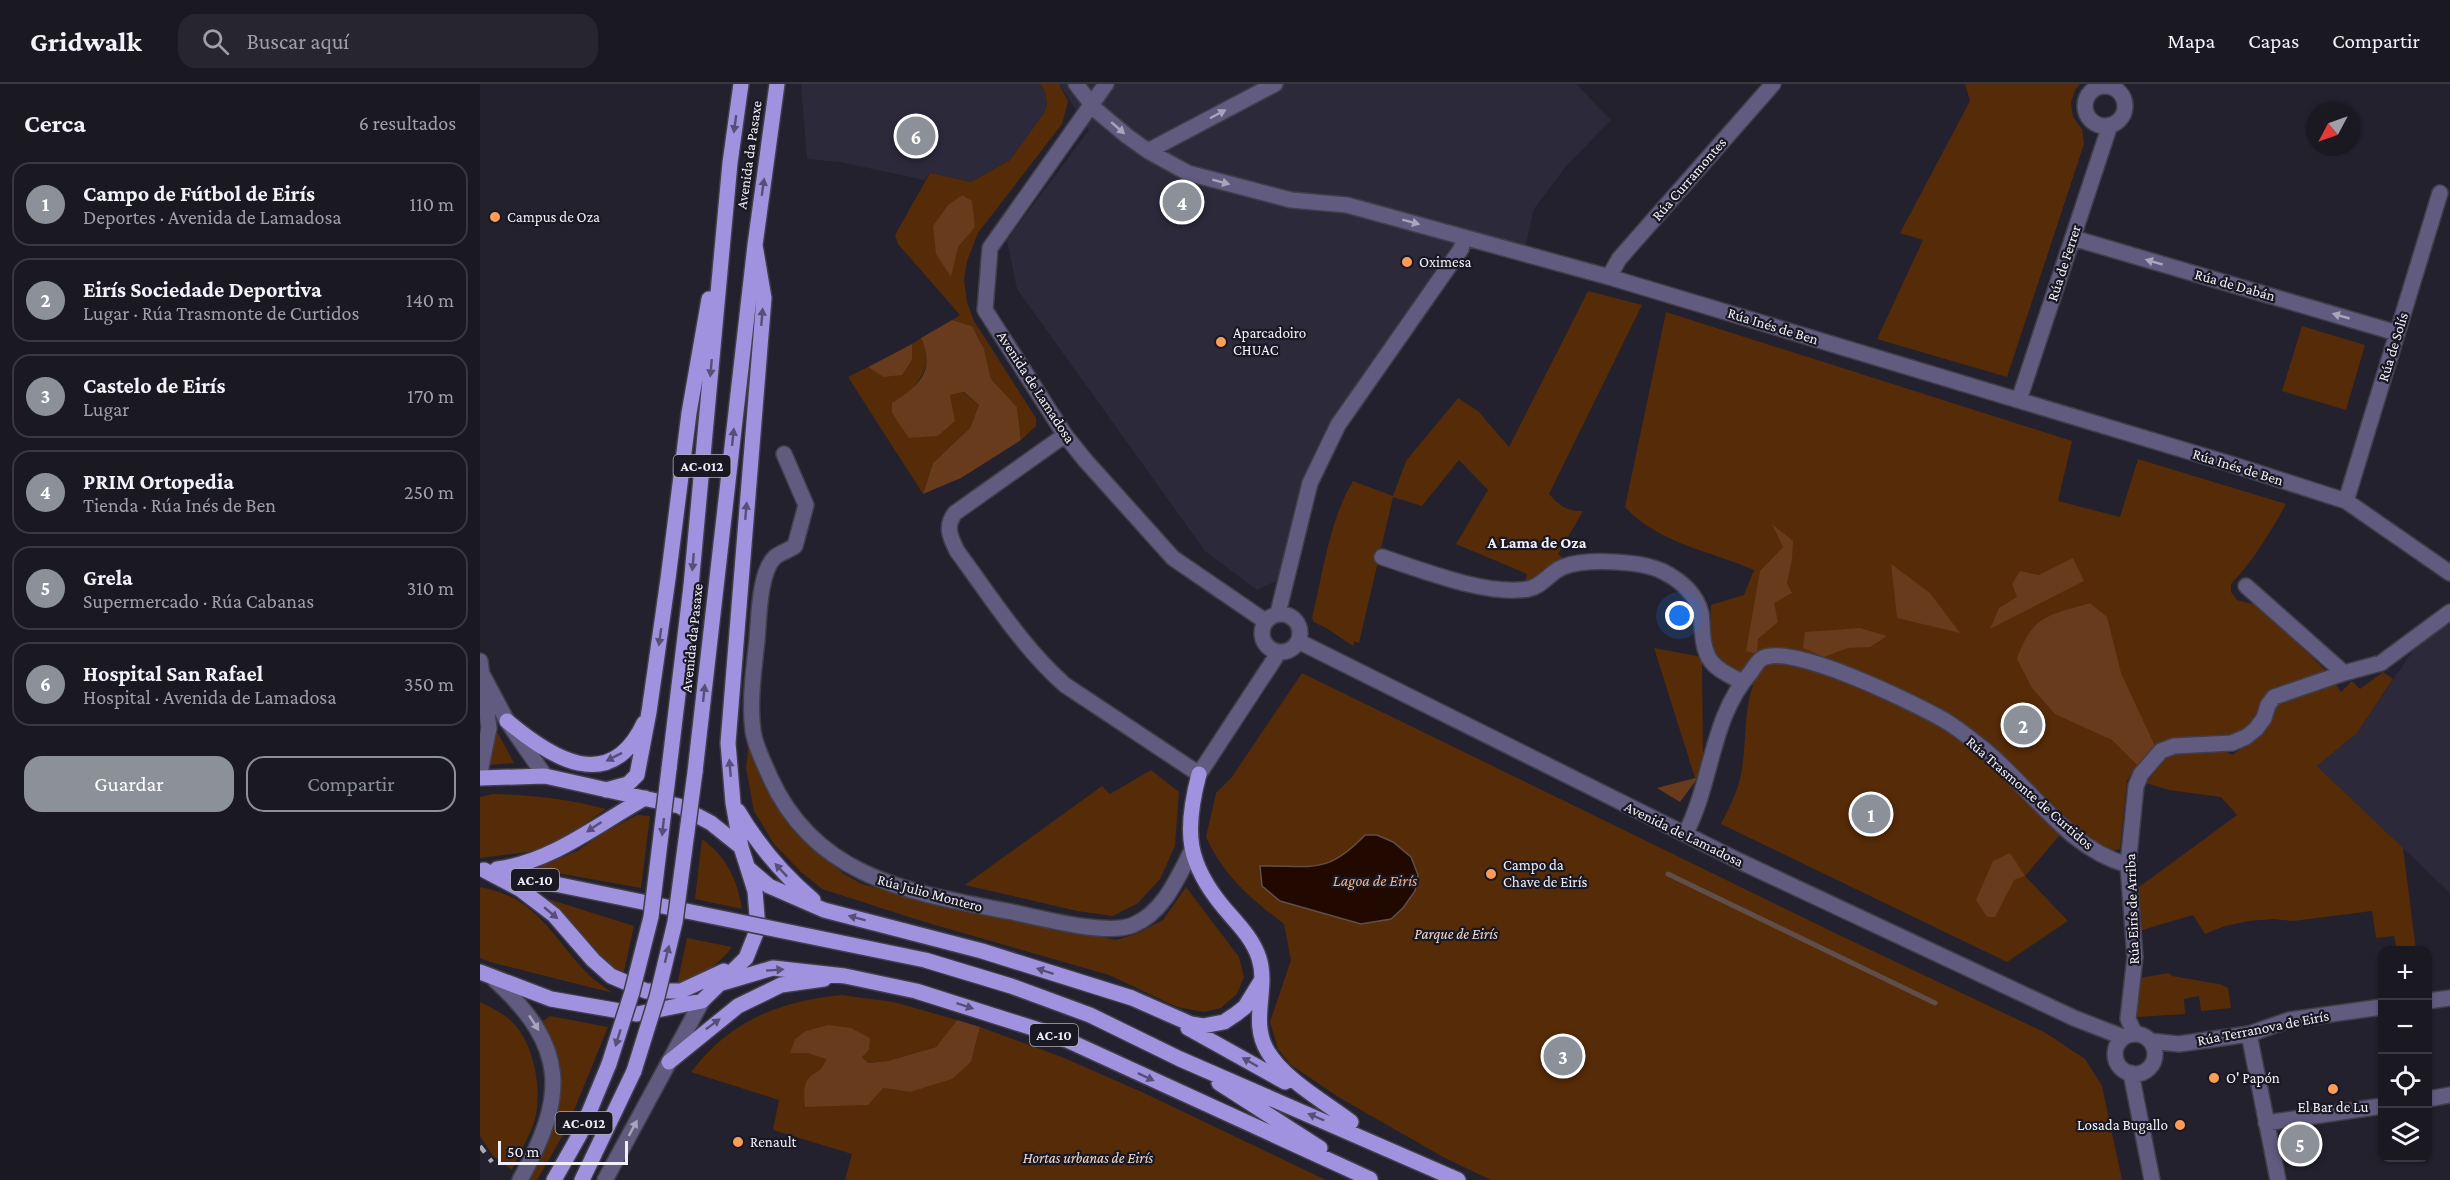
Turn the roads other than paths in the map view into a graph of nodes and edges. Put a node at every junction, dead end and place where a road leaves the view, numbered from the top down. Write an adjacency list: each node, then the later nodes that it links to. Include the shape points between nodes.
1 (741, 84): 11 (main road, Avenida da Pasaxe / AC-012, one-way to 11)
2 (777, 84): 15 (main road, Avenida da Pasaxe / AC-012, one-way to 2)
3 (1100, 84): 7 (street)
4 (1106, 84): 8 (street, Avenida de Lamadosa)
5 (1275, 84): 10 (street, one-way to 5)
6 (1773, 84): 16 (street, Rúa Curramontes, via 1619,258)
7 (1078, 86): 8 (street, Rúa Inés de Ben)
8 (1091, 103): 10 (street, Rúa Inés de Ben, one-way to 10); 19 (street, Avenida de Lamadosa, via 990,248 985,310)
9 (2110, 126): 14 (street, Rúa de Ferrer)
10 (1148, 151): 13 (street, Rúa Inés de Ben, one-way to 13, via 1188,173 1291,200 1347,205)
11 (730, 163): 33 (main road, one-way to 33, via 689,413); 77 (main road, Avenida da Pasaxe / AC-012, one-way to 77, bridge, via 691,586 651,917 609,1064 580,1134)
12 (2440, 193): 17 (street, Rúa de Solís)
13 (1464, 237): 16 (street, Rúa Inés de Ben); 26 (street, via 1461,249 1338,425 1310,483)
14 (2073, 238): 17 (street, Rúa de Dabán, one-way to 14); 18 (street, Rúa de Ferrer)
15 (755, 245): 41 (main road, one-way to 15, via 728,744 764,298); 78 (main road, Avenida da Pasaxe / AC-012, one-way to 15, bridge, via 634,1071 675,922)
16 (1609, 277): 18 (street, Rúa Inés de Ben)
17 (2397, 333): 21 (street, Rúa de Solís)
18 (2019, 400): 21 (street, Rúa Inés de Ben)
19 (1065, 435): 27 (street, Avenida de Lamadosa, via 1173,558); 36 (street, via 955,513 948,527 951,538 1018,633 1065,685)
20 (784, 454): 44 (street, Rúa Julio Montero, via 806,505 795,546 775,557 764,574 753,731 774,787 803,828 856,871 885,883 983,907 1101,928 1124,928 1146,918 1165,897)
21 (2346, 501): 23 (street, Rúa Inés de Ben)
22 (1382, 557): 32 (street, via 1458,582 1513,589 1529,589 1543,583 1562,567 1596,562 1644,564 1677,579 1691,592 1700,613 1707,656 1719,670)
23 (2450, 573)
24 (2246, 586): 31 (street)
25 (2450, 612): 31 (street, Rúa Eirís de Arriba, via 2381,663)
26 (1278, 613): 27 (street); 28 (street, via 1298,623)
27 (1265, 621): 29 (street, via 1263,640 1271,650)
28 (1298, 641): 29 (street); 42 (street, Avenida de Lamadosa)
29 (1280, 652): 36 (street)
30 (482, 669): 34 (street); 35 (street, via 489,728)
31 (2344, 673): 45 (street, Rúa Eirís de Arriba, via 2274,697 2264,718 2246,737 2162,751 2141,774 2136,786)
32 (1742, 682): 42 (street, Rúa Trasmonte de Curtidos, via 1716,737 1695,816); 45 (street, Rúa Trasmonte de Curtidos, via 1763,658 1785,655 1828,666 1919,708 1945,721 1986,751 2083,843 2110,860)
33 (649, 712): 34 (main road, one-way to 34, via 625,752 601,764 579,765 556,756 534,744); 39 (main road, via 637,775 628,784)
34 (507, 721): 37 (street)
35 (480, 772)
36 (1199, 774): 44 (main road, via 1190,815)
37 (545, 776): 38 (main road); 39 (main road)
38 (480, 778)
39 (606, 790): 40 (main road)
40 (645, 798): 43 (main road, via 679,806 711,823); 46 (main road, one-way to 46, via 552,852 510,867)
41 (733, 803): 43 (main road); 48 (main road, AC-10, one-way to 41, via 773,861)
42 (1685, 834): 60 (street, Avenida de Lamadosa)
43 (741, 847): 47 (main road)
44 (1191, 852): 53 (main road, via 1202,878 1259,956)
45 (2128, 865): 62 (street, Rúa Eirís de Arriba, via 2135,957)
46 (482, 869): 49 (main road, one-way to 49, via 554,915 611,976 646,991 681,991); 66 (main road, AC-10, bridge, via 925,960 1090,1015)
47 (749, 869): 48 (main road, AC-10, via 769,886); 49 (main road, via 758,928)
48 (824, 910): 55 (main road, AC-10, one-way to 48, via 982,951)
49 (746, 958): 54 (main road)
50 (480, 972): 52 (main road)
51 (845, 976): 54 (main road, AC-10, one-way to 51, via 774,968); 68 (main road, one-way to 51, via 738,1005 781,986); 80 (main road, AC-10, one-way to 80, via 916,991 1058,1036)
52 (495, 980): 57 (main road, via 551,999 637,1014); 76 (street, one-way to 76, via 533,1020 545,1040 552,1066 549,1118)
53 (1261, 981): 55 (main road, via 1236,1014 1224,1022 1203,1026 1132,998); 73 (main road, via 1258,1023 1266,1049 1277,1066)
54 (718, 984): 57 (main road)
55 (1100, 990): 73 (main road, AC-10, one-way to 55, via 1206,1037)
56 (2450, 998): 58 (street)
57 (702, 1000): 68 (street)
58 (2432, 1000)
59 (2378, 1008): 61 (street, Rúa Terranova de Eirís, via 2289,1020)
60 (2074, 1018): 62 (street, Avenida de Lamadosa); 65 (street, Avenida de Lamadosa)
61 (2249, 1034): 64 (street, Rúa Terranova de Eirís); 74 (street)
62 (2129, 1035): 63 (street); 65 (street, via 2116,1046)
63 (2150, 1041): 64 (street, Rúa Terranova de Eirís); 67 (street)
64 (2179, 1044): 67 (street, Rúa Terranova de Eirís)
65 (2115, 1052): 69 (street, via 2121,1068)
66 (1180, 1059): 75 (main road, AC-10, one-way to 66); 80 (main road, AC-10)
67 (2154, 1059): 69 (street, via 2148,1069)
68 (669, 1062): 79 (street, one-way to 68)
69 (2137, 1073): 82 (street, via 2136,1106)
70 (2450, 1095): 71 (street)
71 (2432, 1098)
72 (2378, 1107): 74 (street)
73 (1351, 1122): 75 (main road, AC-10)
74 (2266, 1123): 83 (street)
75 (1408, 1157): 81 (main road, AC-10)
76 (520, 1180)
77 (554, 1180)
78 (582, 1180)
79 (605, 1180)
80 (1370, 1180)
81 (1458, 1180)
82 (2152, 1180)
83 (2278, 1180)

